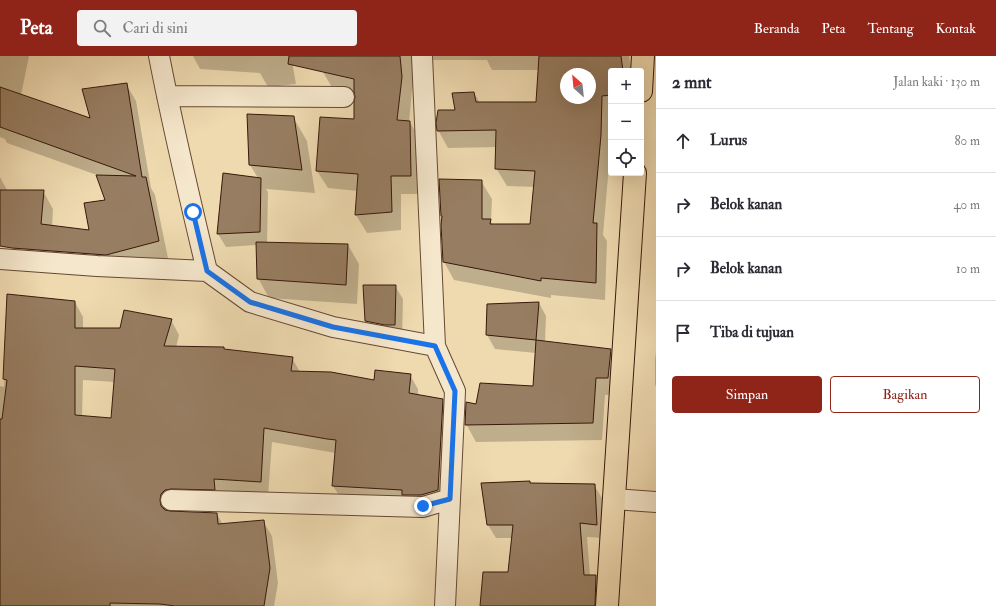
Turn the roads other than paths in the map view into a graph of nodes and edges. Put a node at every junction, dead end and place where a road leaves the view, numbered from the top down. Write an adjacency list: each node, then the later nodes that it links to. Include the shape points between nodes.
1 (159, 56): 5 (street)
2 (422, 56): 10 (street)
3 (643, 56): 4 (highway)
4 (642, 68)
5 (167, 96): 6 (street); 9 (street)
6 (344, 97)
7 (636, 176): 12 (highway)
8 (0, 259): 9 (street)
9 (207, 271): 10 (street, via 250,302 333,327)
10 (435, 346): 11 (street, via 455,391)
11 (450, 499): 13 (street, via 423,506); 15 (street)
12 (614, 499): 14 (street); 16 (highway)
13 (171, 500)
14 (656, 502)
15 (445, 606)
16 (607, 606)

